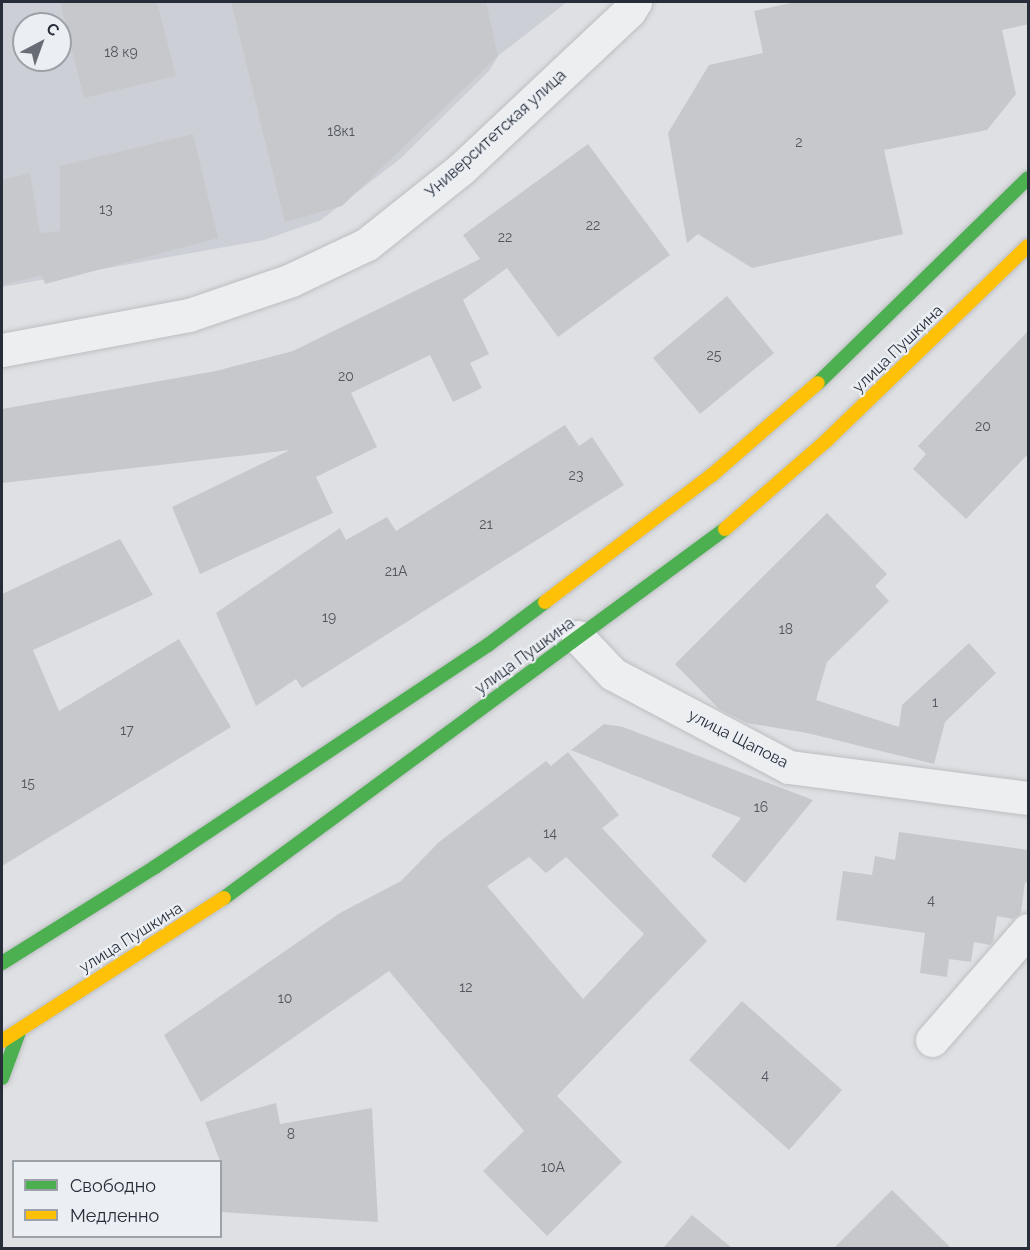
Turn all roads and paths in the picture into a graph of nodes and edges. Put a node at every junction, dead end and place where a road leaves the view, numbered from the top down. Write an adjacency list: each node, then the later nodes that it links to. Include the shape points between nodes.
1 (635, 2): 4 (street, Университетская улица, via 461,169 367,244 291,280 189,315)
2 (1029, 178): 8 (main road, улица Пушкина, via 828,375 712,475 488,645 165,861)
3 (1029, 246): 5 (main road, улица Пушкина, via 828,440 715,538)
4 (2, 350)
5 (578, 638): 6 (street, улица Щапова, via 613,674 789,767); 9 (main road, улица Пушкина, via 193,920)
6 (1029, 798)
7 (1029, 930): 10 (street)
8 (2, 963)
9 (18, 1032): 11 (main road, улица Пушкина); 12 (main road)
10 (932, 1040)
11 (2, 1041)
12 (2, 1078)

